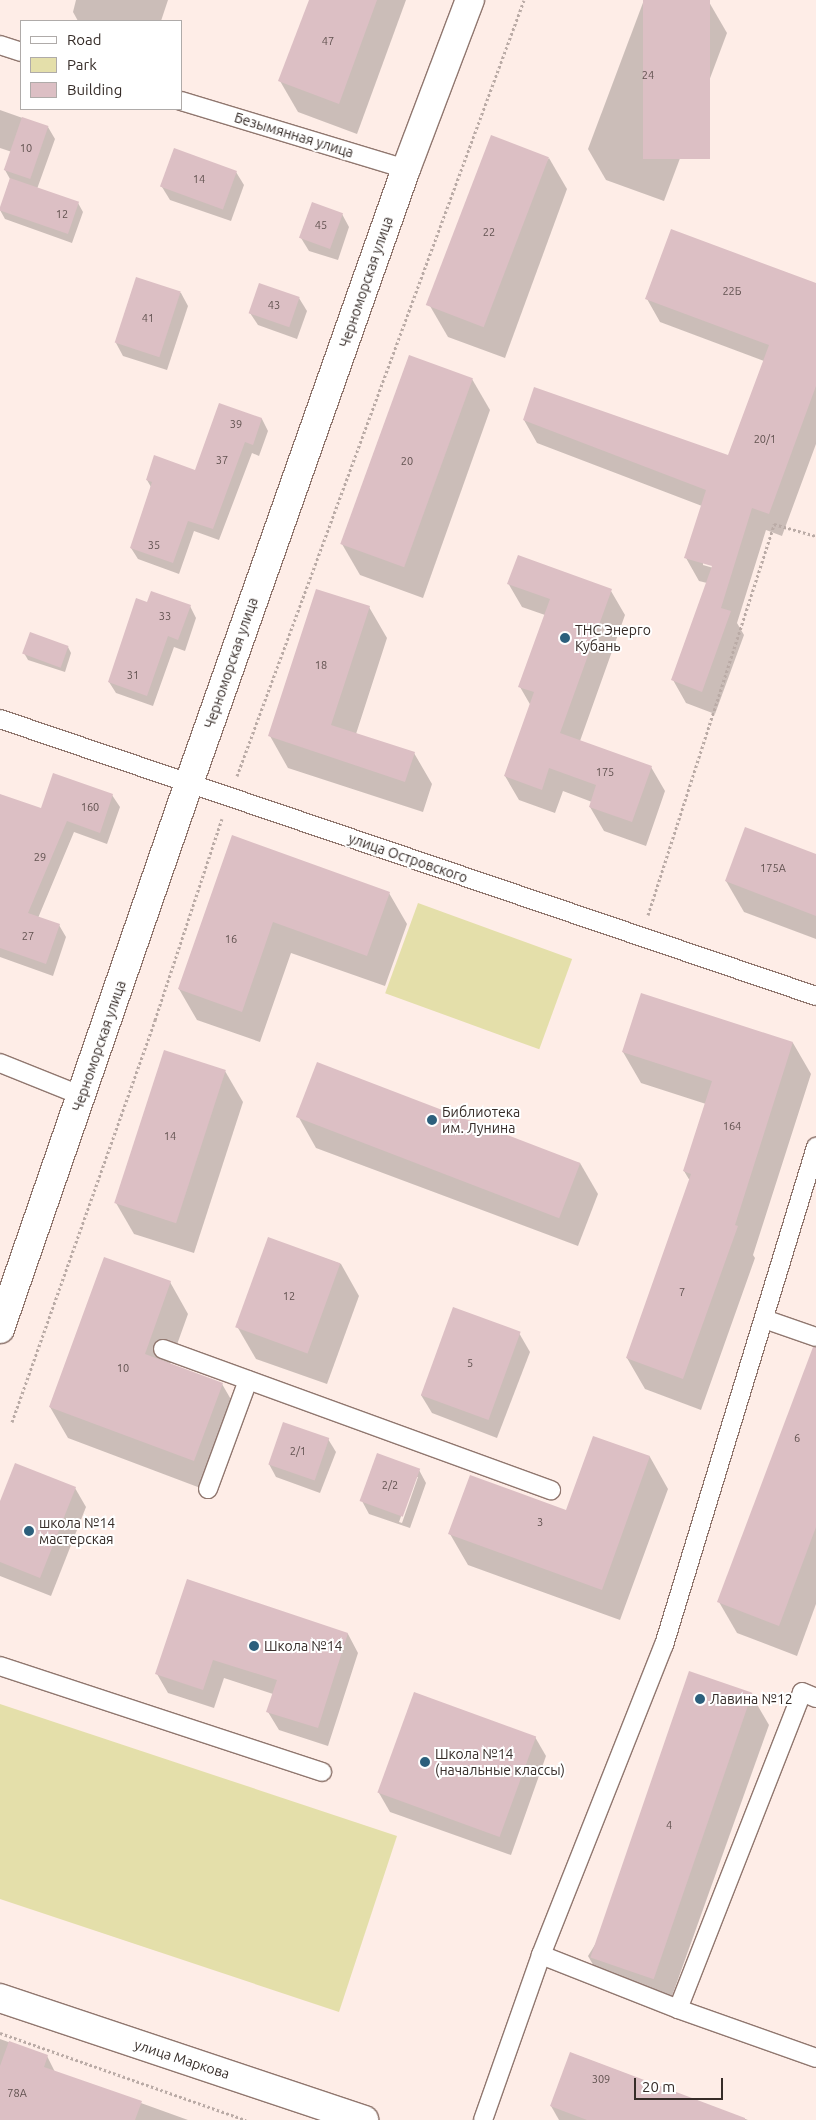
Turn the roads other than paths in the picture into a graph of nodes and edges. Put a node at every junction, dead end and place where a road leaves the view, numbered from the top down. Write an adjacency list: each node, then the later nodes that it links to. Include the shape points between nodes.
1 (470, 0): 5 (main road, Черноморская улица)
2 (0, 45): 3 (lane)
3 (20, 52)
4 (182, 100): 5 (lane, Безымянная улица)
5 (406, 169): 7 (main road, Черноморская улица)
6 (0, 719): 7 (lane, улица Островского)
7 (189, 783): 8 (lane, улица Островского); 10 (main road, Черноморская улица)
8 (816, 996)
9 (0, 1063): 10 (lane)
10 (82, 1096): 13 (main road, Черноморская улица)
11 (816, 1147): 12 (lane)
12 (764, 1319): 14 (lane); 22 (lane, via 664,1645)
13 (0, 1330)
14 (816, 1337)
15 (163, 1349): 16 (lane)
16 (248, 1380): 17 (lane); 18 (lane)
17 (208, 1489)
18 (551, 1490)
19 (0, 1666): 21 (lane)
20 (816, 1698): 24 (lane, via 802,1692)
21 (322, 1772)
22 (542, 1955): 24 (lane); 27 (lane)
23 (0, 1998): 26 (main road, улица Маркова)
24 (678, 2009): 25 (lane)
25 (816, 2058)
26 (364, 2120)
27 (483, 2120)

